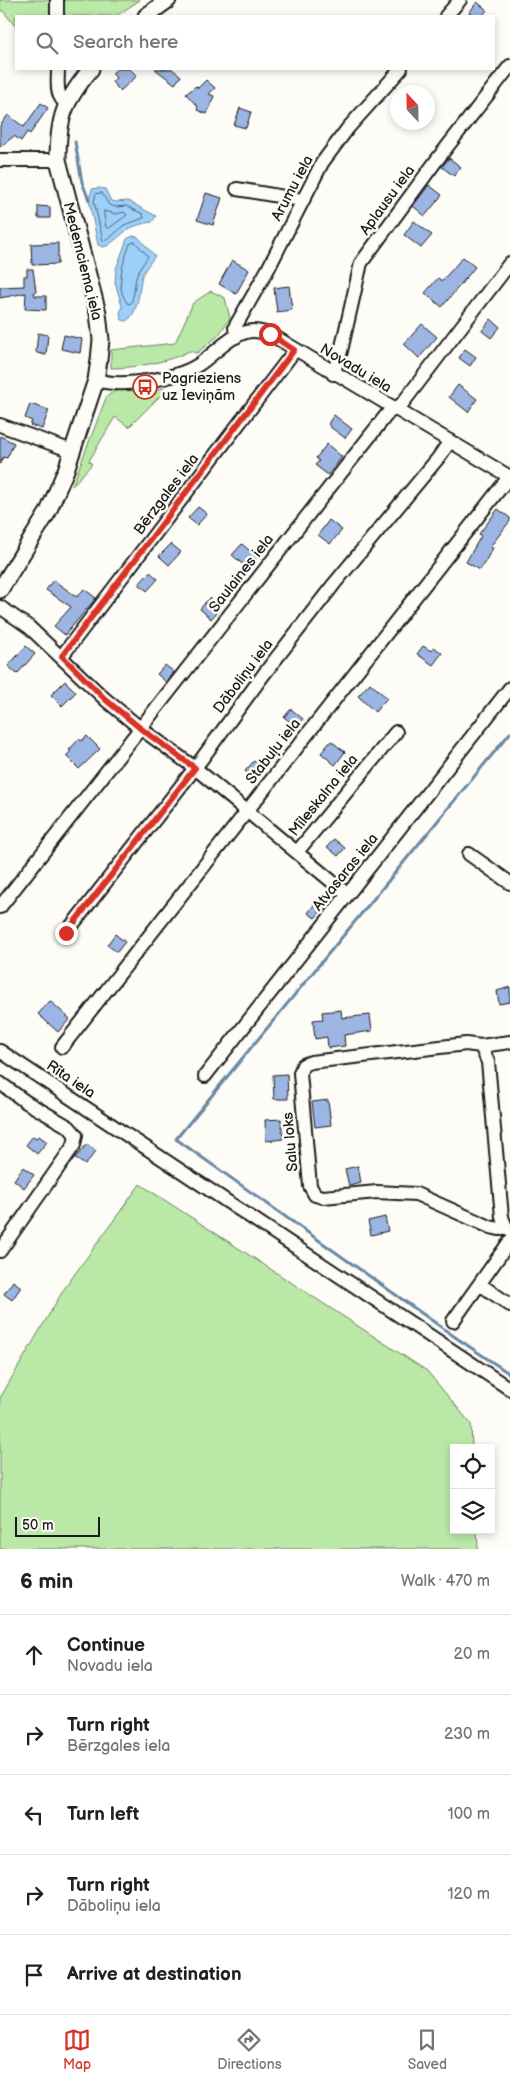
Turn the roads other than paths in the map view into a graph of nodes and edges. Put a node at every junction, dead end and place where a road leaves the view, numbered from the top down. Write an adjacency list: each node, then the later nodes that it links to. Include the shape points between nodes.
1 (57, 0): 4 (street)
2 (168, 0): 5 (street)
3 (456, 1): 6 (street)
4 (57, 15)
5 (147, 15)
6 (447, 15)
7 (510, 66): 19 (street, Aplausu iela, via 361,263)
8 (58, 70): 11 (street, via 58,91)
9 (90, 70): 11 (street, Medemciema iela)
10 (400, 70): 15 (street, Arumu iela, via 348,128 322,163)
11 (66, 103): 13 (street, Medemciema iela, via 60,124)
12 (0, 160): 13 (street)
13 (58, 160): 20 (street, Medemciema iela, via 98,313 101,340)
14 (237, 189): 15 (street)
15 (302, 200): 17 (street, Arumu iela, via 235,327)
16 (510, 263): 21 (street, Saulaines iela, via 402,404)
17 (236, 337): 18 (street, Novadu iela, via 253,331 270,334); 20 (street, Novadu iela, via 198,365 170,376 125,382)
18 (294, 350): 19 (street, Novadu iela); 28 (street, Bērzgales iela)
19 (334, 374): 21 (street, Novadu iela)
20 (96, 380): 24 (street, Medemciema iela)
21 (394, 409): 23 (street, Novadu iela); 30 (street, Saulaines iela)
22 (0, 425): 24 (street)
23 (450, 442): 25 (street, Novadu iela); 32 (street, Dāboliņu iela, via 334,584)
24 (72, 451): 26 (street, Medemciema iela, via 48,512)
25 (508, 473): 33 (street, Stabuļu iela)
26 (0, 590)
27 (0, 607): 28 (street)
28 (62, 656): 30 (street)
29 (510, 688): 37 (street, Atvasaras iela)
30 (140, 728): 32 (street); 38 (street, Saulaines iela)
31 (396, 732): 34 (street, Mīleskalna iela)
32 (195, 768): 33 (street); 39 (street, Dāboliņu iela)
33 (247, 811): 34 (street); 42 (street, Stabuļu iela)
34 (297, 852): 37 (street, Mīleskalna iela)
35 (469, 854): 36 (street)
36 (510, 883)
37 (347, 894): 44 (street, Atvasaras iela)
38 (0, 907)
39 (66, 933)
40 (510, 1042): 41 (street, Salu loks)
41 (481, 1046): 46 (street, Salu loks, via 488,1062 500,1201); 46 (street, Salu loks, via 466,1044 303,1065 300,1073 310,1186 315,1195 323,1197 377,1192 416,1194 490,1227)
42 (62, 1047)
43 (0, 1052): 52 (street, Rīta iela)
44 (205, 1076)
45 (0, 1083): 48 (street, via 69,1127 76,1135 74,1145)
46 (508, 1229)
47 (510, 1242): 49 (street)
48 (0, 1251)
49 (480, 1285): 50 (street); 51 (street)
50 (510, 1305)
51 (453, 1321)
52 (510, 1389)

